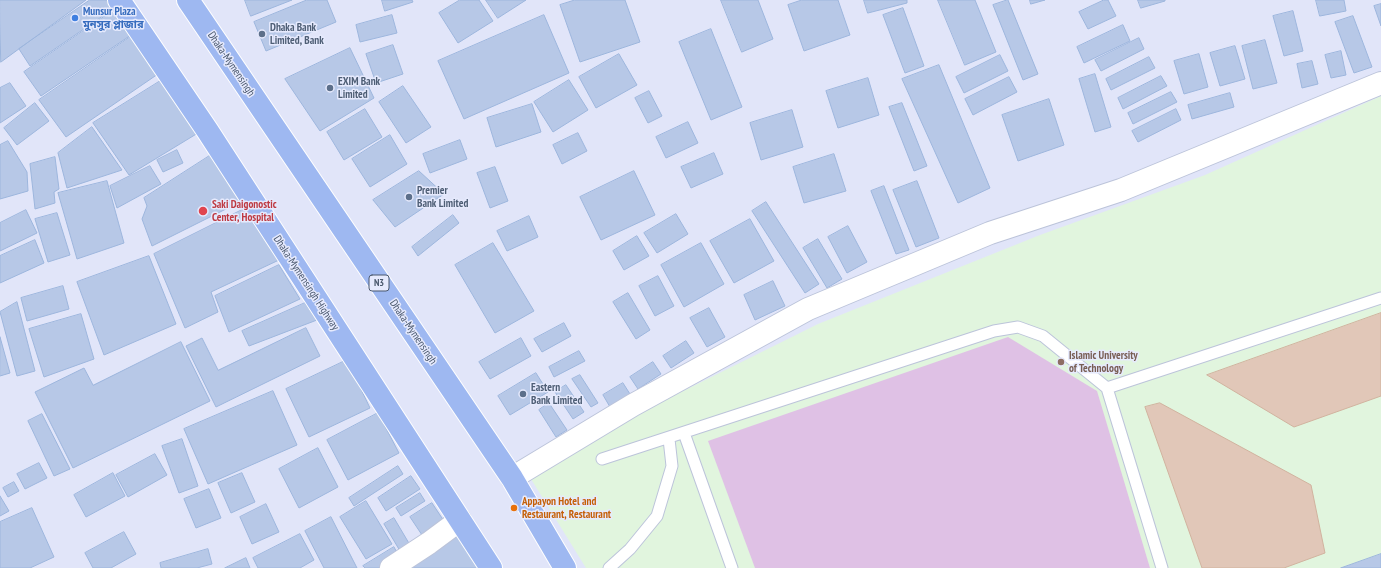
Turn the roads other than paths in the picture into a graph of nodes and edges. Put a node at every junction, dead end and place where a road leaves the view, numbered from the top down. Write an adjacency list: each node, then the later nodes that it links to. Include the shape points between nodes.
1 (119, 0): 10 (highway, Dhaka-Mymensingh Highway, via 207,130)
2 (188, 0): 9 (highway, Dhaka-Mymensingh / N3)
3 (1381, 83): 9 (street, via 1121,190 990,233 808,309 633,404)
4 (1381, 298): 5 (lane)
5 (1107, 388): 6 (lane, via 1043,336 1018,328 994,331); 16 (lane)
6 (684, 433): 7 (lane); 15 (lane)
7 (668, 439): 8 (lane); 14 (lane, via 672,466 657,516 630,549)
8 (602, 459)
9 (512, 478): 13 (highway, Dhaka-Mymensingh / N3)
10 (460, 520): 11 (street); 12 (highway, Dhaka-Mymensingh Highway)
11 (391, 568)
12 (492, 568)
13 (565, 568)
14 (609, 568)
15 (732, 568)
16 (1162, 568)

